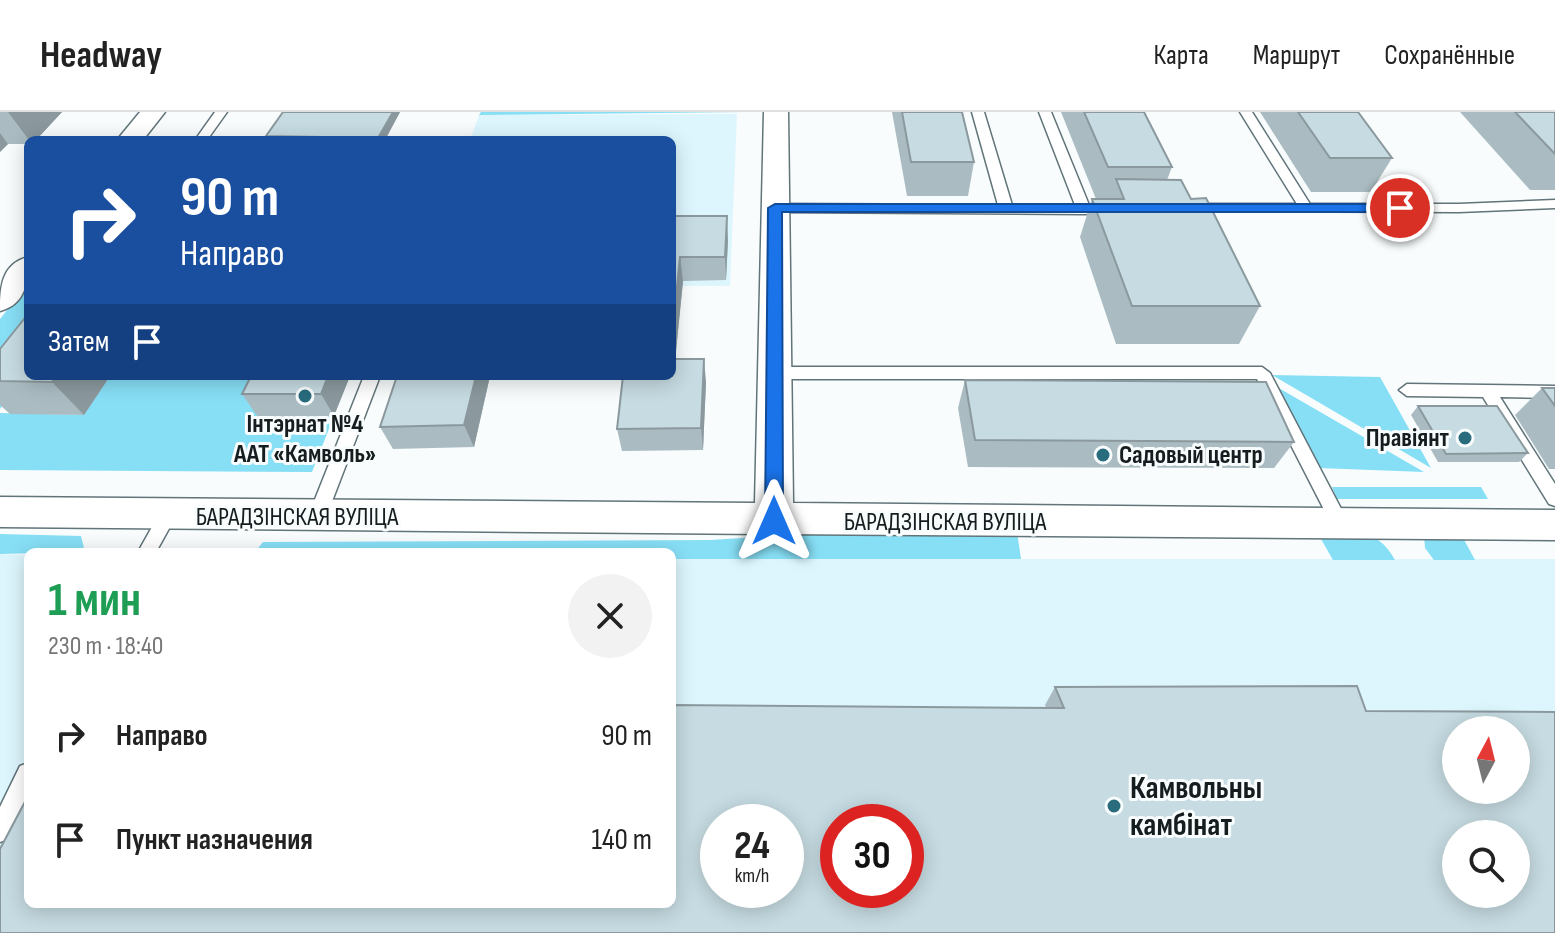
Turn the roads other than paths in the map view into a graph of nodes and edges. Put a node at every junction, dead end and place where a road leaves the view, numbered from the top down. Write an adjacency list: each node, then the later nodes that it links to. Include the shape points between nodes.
1 (153, 112): 7 (street)
2 (221, 112): 8 (lane)
3 (776, 112): 10 (street)
4 (978, 112): 11 (lane)
5 (1045, 112): 15 (lane)
6 (1246, 112): 13 (lane)
7 (133, 136)
8 (204, 136)
9 (1555, 204): 13 (lane)
10 (775, 208): 11 (lane); 18 (street)
11 (1006, 208): 15 (lane)
12 (1173, 208): 13 (lane)
13 (1306, 208)
14 (1130, 209): 15 (lane)
15 (1084, 210)
16 (24, 271): 17 (street)
17 (0, 301)
18 (775, 373): 27 (street); 28 (lane, via 1262,373)
19 (370, 380): 26 (lane)
20 (1407, 390): 21 (lane)
21 (1487, 390): 22 (lane); 23 (lane)
22 (1555, 392)
23 (1555, 499)
24 (0, 512): 25 (street, БАРАДЗІНСКАЯ ВУЛІЦА)
25 (167, 516): 26 (street, БАРАДЗІНСКАЯ ВУЛІЦА); 30 (lane)
26 (317, 517): 27 (street, БАРАДЗІНСКАЯ ВУЛІЦА)
27 (774, 521): 28 (street, БАРАДЗІНСКАЯ ВУЛІЦА)
28 (1340, 524): 29 (street, БАРАДЗІНСКАЯ ВУЛІЦА)
29 (1555, 525)
30 (149, 548)
31 (24, 782): 32 (lane)
32 (0, 831)

